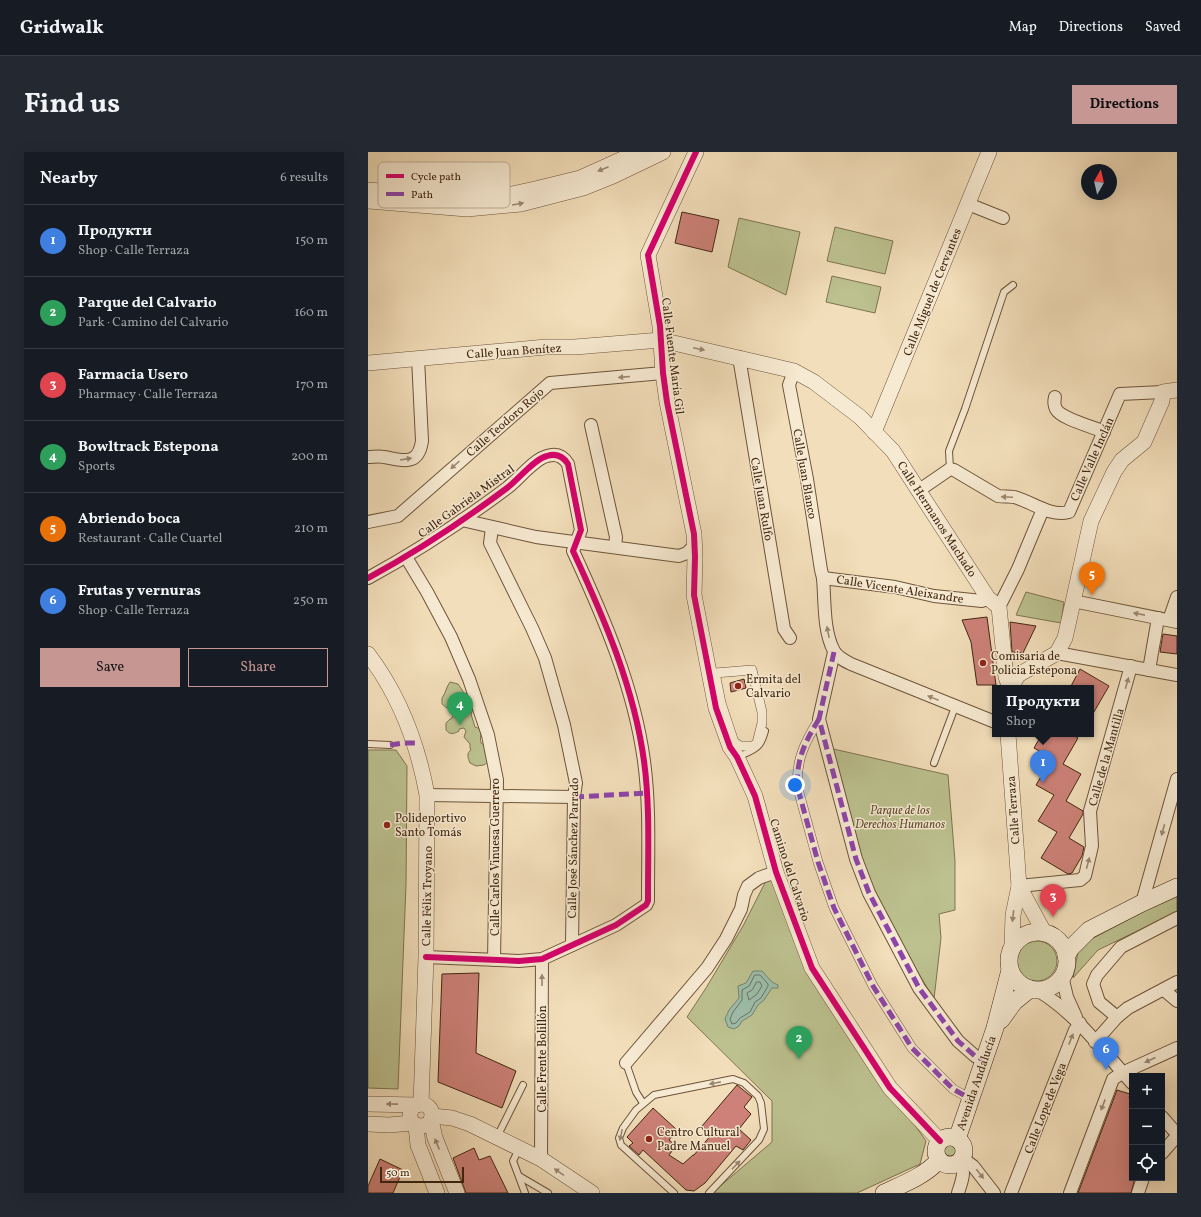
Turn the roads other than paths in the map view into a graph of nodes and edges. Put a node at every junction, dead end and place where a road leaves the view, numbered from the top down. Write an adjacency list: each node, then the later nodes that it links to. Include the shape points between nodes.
1 (638, 152): 7 (street, one-way to 7, via 580,178)
2 (663, 152): 11 (street, one-way to 2, via 591,186)
3 (696, 152): 16 (street, Calle Fuente María Gil, via 648,255)
4 (989, 152): 10 (street, Calle Miguel de Cervantes)
5 (368, 190): 6 (street, one-way to 5)
6 (378, 191)
7 (510, 195)
8 (368, 201): 9 (street, one-way to 9)
9 (378, 202)
10 (968, 204): 14 (street); 25 (street, Calle Miguel de Cervantes)
11 (510, 205)
12 (455, 208): 13 (street, one-way to 13)
13 (478, 208)
14 (1003, 218)
15 (1013, 285): 28 (lane, via 1004,292 949,451)
16 (661, 340): 17 (street, Calle Juan Benítez); 18 (street, Calle Juan Benítez, one-way to 18); 21 (street, Calle Fuente María Gil)
17 (418, 358): 19 (street, Calle Juan Benítez); 27 (street, one-way to 17, via 411,460 419,452 422,441)
18 (739, 358): 20 (street, Calle Juan Benítez); 46 (street, Calle Juan Rulfo, via 784,629)
19 (368, 363)
20 (794, 371): 25 (street, Calle Hermanos Machado, via 837,399); 41 (street, Calle Juan Blanco, via 789,385)
21 (663, 373): 32 (street, Calle Teodoro Rojo, one-way to 32, via 550,383 398,516); 35 (street, Calle Fuente María Gil)
22 (1170, 391): 26 (street, Calle Valle Inclán, via 1120,394); 43 (street, via 1162,401 1144,442 1122,460 1114,472 1092,522)
23 (1056, 397): 26 (street, via 1056,410 1062,416)
24 (591, 424): 36 (street, via 616,537)
25 (874, 432): 29 (street, Calle Hermanos Machado, via 893,451)
26 (1104, 432): 30 (street, Calle Valle Inclán, via 1069,512)
27 (368, 457)
28 (950, 470): 29 (street); 30 (street, one-way to 28, via 1013,497 998,496)
29 (918, 491): 44 (street, Calle Hermanos Machado)
30 (1043, 509): 44 (street, via 1018,569)
31 (462, 520): 33 (street); 34 (street, Calle Gabriela Mistral, via 508,487 542,458 555,455 568,464 581,530); 38 (street, Calle Gabriela Mistral)
32 (368, 522)
33 (492, 528): 34 (street, via 536,538); 68 (street, Calle José Sánchez Parrado, via 490,543 545,658 564,724 576,783)
34 (577, 542): 36 (street); 76 (street, Calle Gabriela Mistral, via 573,551 601,612 626,680 639,732 647,793 648,901 646,906 616,925)
35 (695, 545): 37 (street); 39 (street, Calle Fuente María Gil)
36 (615, 547): 37 (street)
37 (679, 556): 39 (street)
38 (406, 557): 40 (street, Calle Gabriela Mistral); 67 (street, Calle Carlos Vinuesa Guerrero, via 448,631 469,679 488,735 497,780)
39 (694, 571): 63 (street, Camino del Calvario, via 694,595 716,708)
40 (368, 578)
41 (823, 578): 44 (street, Calle Vicente Aleixandre); 47 (street, Calle Vicente Aleixandre, one-way to 41, via 827,633)
42 (1177, 597): 45 (street)
43 (1073, 601): 45 (street, one-way to 43); 48 (street, via 1065,638)
44 (993, 603): 54 (street)
45 (1168, 620): 51 (street)
46 (790, 638)
47 (834, 652): 56 (street, one-way to 47, via 842,660); 57 (street)
48 (1057, 653): 50 (street); 55 (street, via 1018,675)
49 (368, 654): 66 (street, Calle Félix Troyano, via 400,708 412,736)
50 (1131, 666): 51 (street); 70 (street, Calle de la Mantilla, one-way to 50, via 1080,880 1085,876 1092,846 1090,811)
51 (1149, 670): 53 (street)
52 (715, 673): 52 (street, via 752,670 762,712 757,743 753,746 740,746 734,742 721,704)
53 (1177, 674)
54 (1009, 685)
55 (1012, 685)
56 (955, 707): 58 (street); 64 (lane)
57 (819, 719): 93 (street, via 845,822 869,893 919,988 958,1041 975,1056); 98 (street, via 801,754 797,780 818,862 834,908 873,986 912,1048 953,1089)
58 (992, 721)
59 (765, 731): 63 (lane, via 762,741 755,750)
60 (1008, 737): 70 (street, Calle Terraza)
61 (368, 744): 62 (lane)
62 (390, 745)
63 (736, 757): 69 (street, Camino del Calvario, via 755,796)
64 (934, 763)
65 (1177, 779): 72 (street, one-way to 72)
66 (428, 795): 67 (street); 79 (street, Calle Félix Troyano)
67 (497, 796): 68 (street); 81 (street, Calle Carlos Vinuesa Guerrero)
68 (574, 797): 76 (street, Calle José Sánchez Parrado)
69 (776, 872): 94 (street, via 759,878 748,886 741,909 707,968); 109 (street, Camino del Calvario, via 812,968 890,1088)
70 (1019, 886): 75 (street, Calle Terraza); 77 (street, Calle Terraza, one-way to 77, via 1013,916)
71 (1177, 887): 72 (main road)
72 (1142, 903): 74 (main road)
73 (1177, 918): 88 (street, via 1121,947 1097,975 1093,984 1098,1002)
74 (1089, 930): 75 (main road); 78 (main road)
75 (1048, 934): 77 (main road, via 1025,934); 78 (main road, via 1059,941)
76 (572, 945): 80 (street)
77 (1012, 946): 82 (main road)
78 (1066, 956): 83 (main road, via 1067,963)
79 (426, 958): 81 (street); 101 (street, Calle Félix Troyano)
80 (542, 959): 81 (street); 112 (street, Calle Frente Bolillón, one-way to 80)
81 (494, 960)
82 (1010, 970): 85 (main road, via 1016,979); 90 (main road, Avenida Andalucía)
83 (1062, 976): 85 (main road, via 1052,986); 89 (street, via 1067,997)
84 (1177, 982): 86 (street)
85 (1034, 989): 89 (street, via 1057,1002); 90 (main road, Avenida Andalucía, via 1014,1002)
86 (1164, 990): 87 (street); 88 (street, via 1128,1008)
87 (1177, 1001)
88 (1117, 1017): 91 (street)
89 (1080, 1023): 91 (street); 127 (street, Calle Lope de Vega, one-way to 89, via 1075,1030)
90 (995, 1028): 93 (main road, Avenida Andalucía)
91 (1095, 1042): 95 (street)
92 (1177, 1048): 95 (street, one-way to 95)
93 (984, 1060): 98 (main road, Avenida Andalucía)
94 (626, 1063): 99 (lane, via 636,1092)
95 (1122, 1072): 96 (street); 128 (street, one-way to 128, via 1113,1079)
96 (1129, 1080)
97 (523, 1085): 107 (lane)
98 (971, 1099): 108 (main road, Avenida Andalucía)
99 (643, 1103): 122 (lane, one-way to 122, via 623,1128 621,1145); 123 (lane, one-way to 99, via 759,1140 764,1129 762,1103 758,1096 744,1083 733,1079 654,1095)
100 (368, 1104): 101 (street, one-way to 100)
101 (419, 1104): 102 (street, via 429,1108); 105 (street, via 413,1107 409,1115)
102 (432, 1118): 105 (street, via 425,1126); 107 (street, via 452,1118); 119 (street, one-way to 102, via 435,1138)
103 (1165, 1121): 106 (street)
104 (368, 1124): 105 (street)
105 (414, 1124): 118 (street, via 418,1145)
106 (1177, 1135): 111 (street)
107 (497, 1138): 110 (street)
108 (957, 1139): 109 (main road, via 948,1137); 114 (main road, via 963,1145)
109 (940, 1141): 113 (main road, via 936,1148)
110 (520, 1149): 112 (street); 115 (lane, via 513,1161)
111 (1165, 1149)
112 (541, 1159): 117 (street, one-way to 112)
113 (940, 1160): 114 (main road, via 949,1165); 124 (main road, via 925,1173)
114 (960, 1160): 125 (street, via 963,1174); 126 (street, one-way to 126, via 973,1166)
115 (519, 1176): 120 (lane); 121 (lane)
116 (1142, 1181): 129 (street)
117 (584, 1191)
118 (437, 1193)
119 (457, 1193)
120 (525, 1193)
121 (548, 1193)
122 (674, 1193)
123 (708, 1193)
124 (884, 1193)
125 (958, 1193)
126 (994, 1193)
127 (1011, 1193)
128 (1070, 1193)
129 (1138, 1193)

